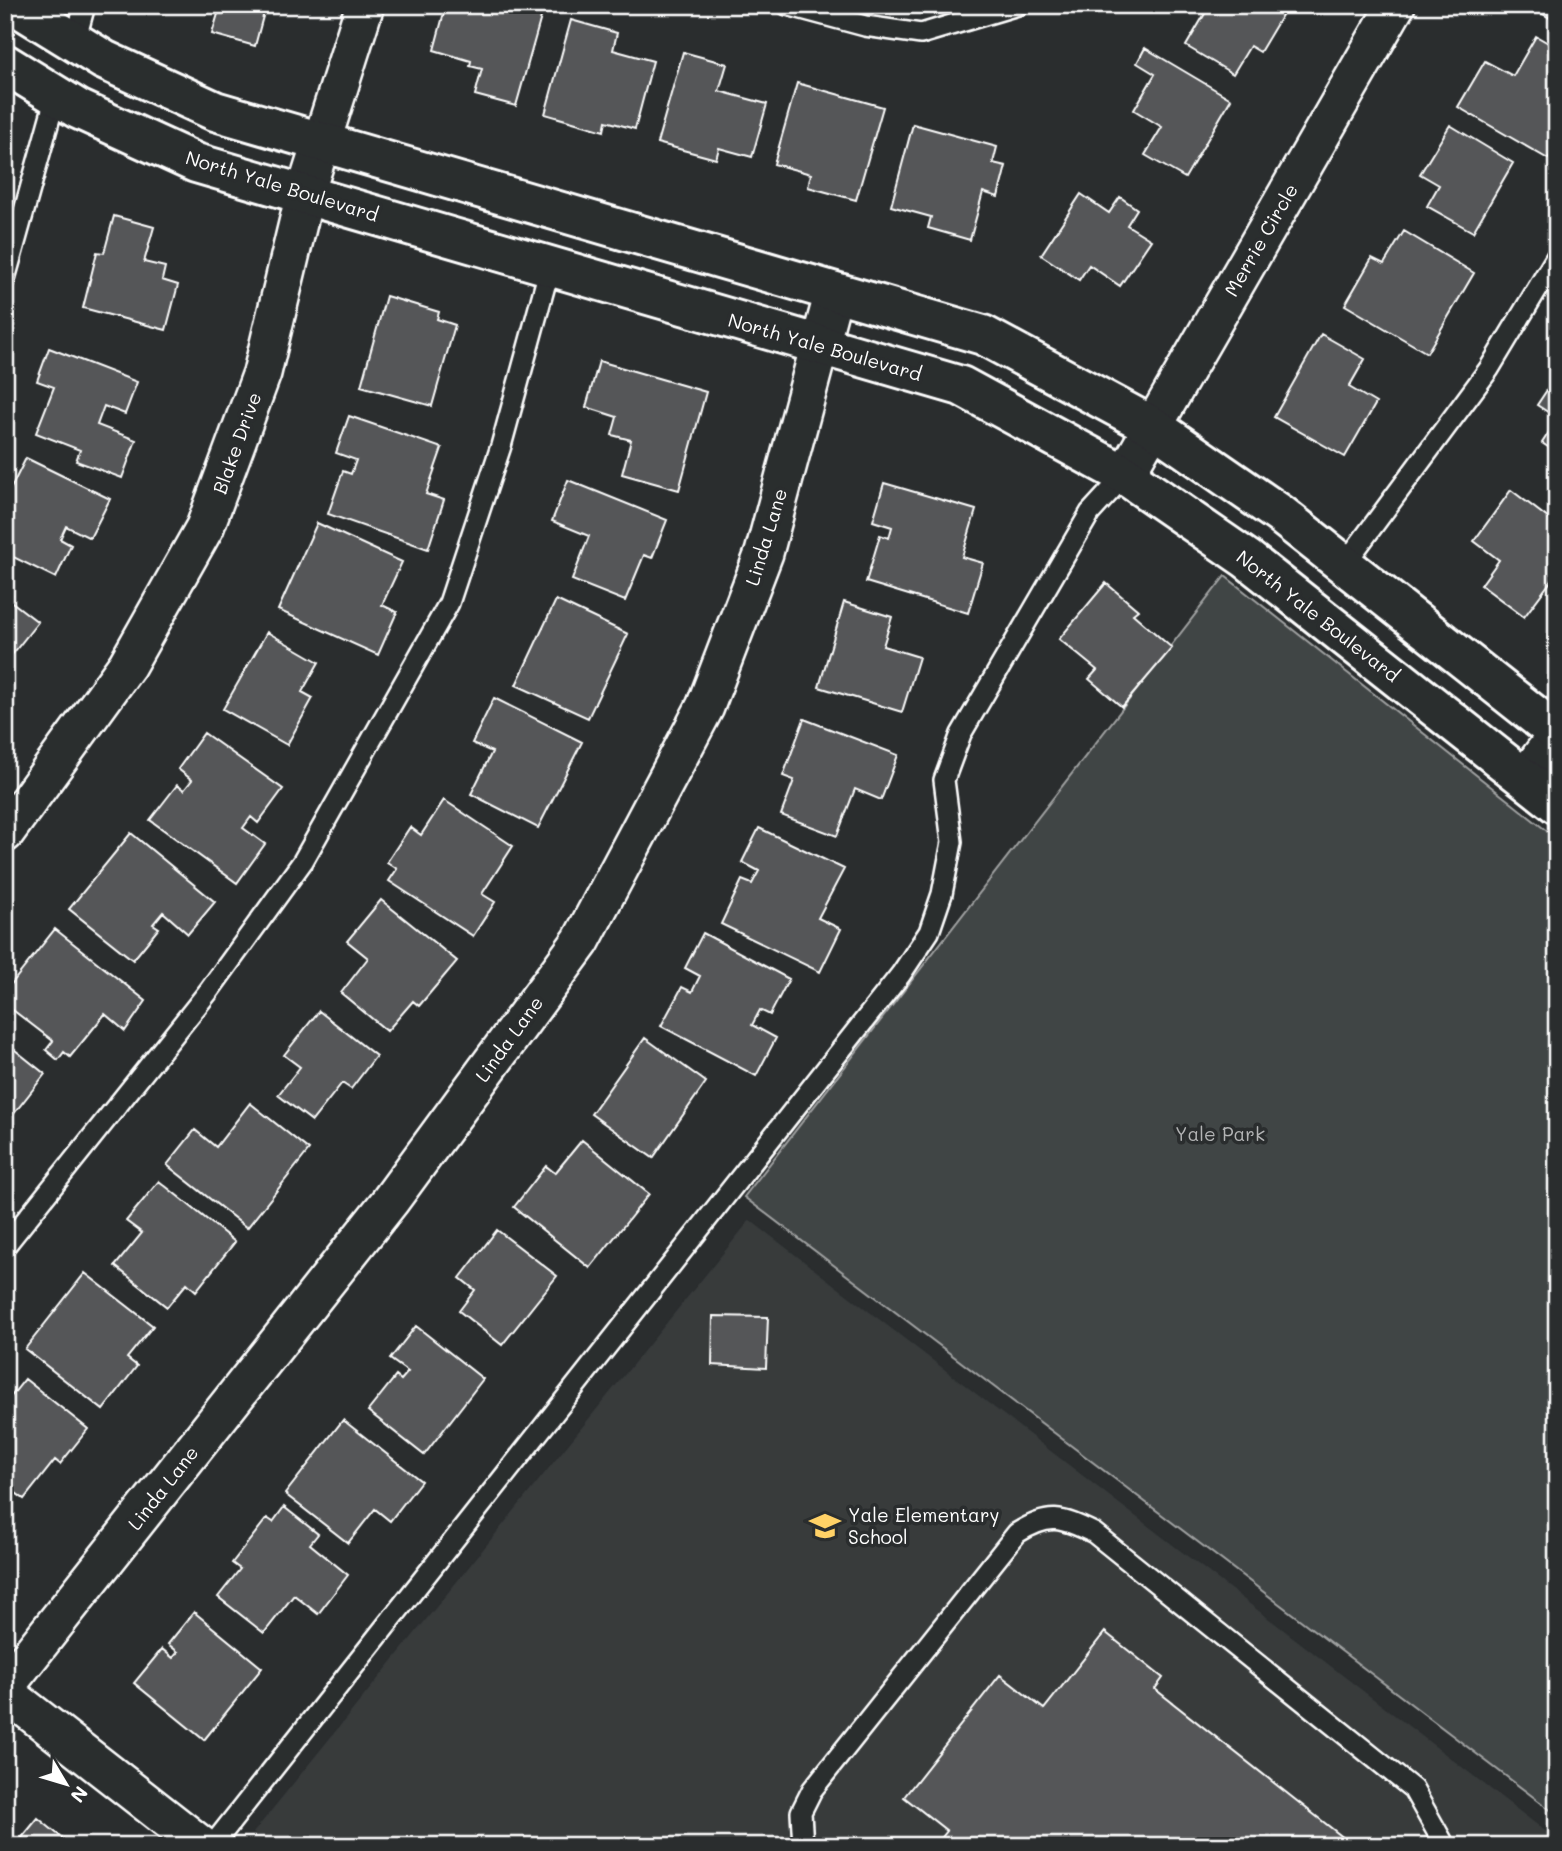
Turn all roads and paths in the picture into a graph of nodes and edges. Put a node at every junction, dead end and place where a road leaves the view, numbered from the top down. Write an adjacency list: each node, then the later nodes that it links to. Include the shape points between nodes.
1 (15, 5): 7 (street)
2 (85, 5): 7 (lane)
3 (365, 5): 10 (street, Blake Drive)
4 (787, 5): 5 (lane, via 865,26 921,34)
5 (1018, 5)
6 (1396, 5): 17 (street, Merrie Circle)
7 (75, 42): 10 (street, via 215,111)
8 (5, 65): 9 (street, North Yale Boulevard)
9 (56, 96): 11 (street, North Yale Boulevard, via 196,163); 14 (lane)
10 (323, 142): 11 (street, Blake Drive); 15 (street)
11 (305, 194): 13 (street, North Yale Boulevard); 23 (street, Blake Drive, via 262,373 205,527 128,665)
12 (1557, 256): 19 (lane, via 1489,369)
13 (550, 267): 16 (street, North Yale Boulevard); 24 (lane, via 501,446 449,603 303,861 208,992)
14 (5, 278)
15 (834, 292): 16 (street, Linda Lane); 17 (street, via 982,335)
16 (818, 345): 18 (street, North Yale Boulevard, via 961,386); 25 (street, Linda Lane, via 764,553 705,707 581,941 390,1201)
17 (1154, 427): 18 (street, Merrie Circle); 19 (street, via 1280,514)
18 (1125, 475): 21 (street, North Yale Boulevard, via 1247,559); 27 (lane, via 1090,513 961,734 944,780 952,842 942,894 922,942 901,974)
19 (1344, 565): 20 (street)
20 (1557, 734): 21 (street)
21 (1525, 778): 22 (street, North Yale Boulevard)
22 (1557, 804)
23 (11, 816)
24 (5, 1246)
25 (5, 1690): 26 (street)
26 (202, 1846)
27 (212, 1846)
28 (803, 1846): 29 (lane, via 801,1812 812,1790 1017,1533 1040,1519 1068,1520 1094,1533 1241,1650 1413,1789)
29 (1445, 1846)

